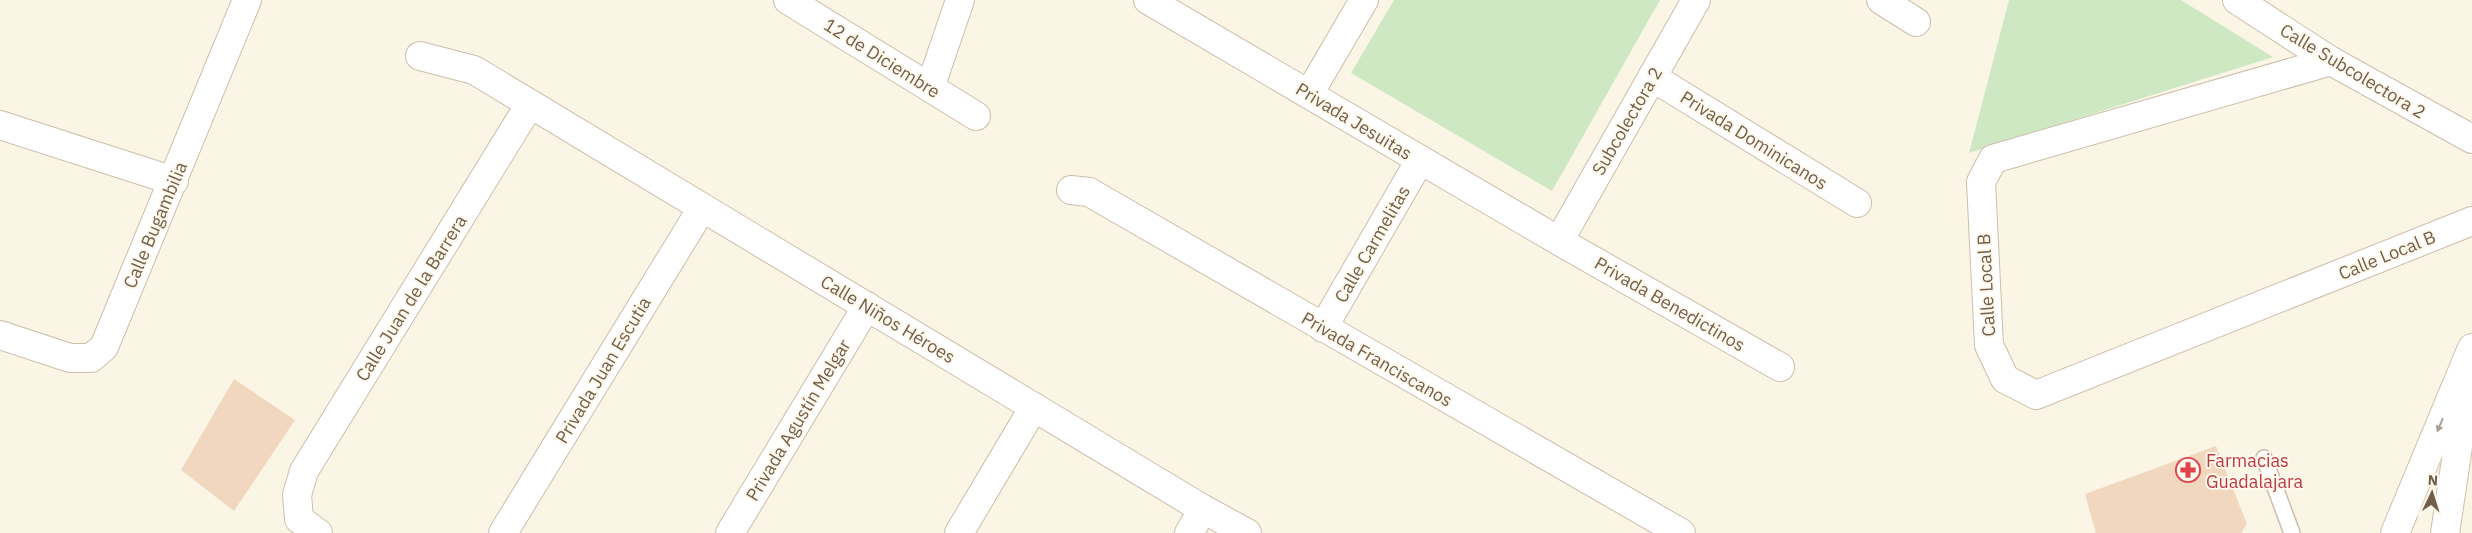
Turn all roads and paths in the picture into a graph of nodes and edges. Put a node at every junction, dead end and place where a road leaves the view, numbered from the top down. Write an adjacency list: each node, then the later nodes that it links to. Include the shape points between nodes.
1 (247, 0): 20 (street, Calle Bugambilia)
2 (788, 0): 13 (street, 12 de Diciembre)
3 (960, 0): 13 (street)
4 (1148, 0): 14 (street, Privada Jesuitas)
5 (1364, 0): 14 (street)
6 (1696, 0): 12 (street, Subcolectora 2)
7 (1881, 0): 9 (street)
8 (2237, 0): 11 (street, Calle Subcolectora 2)
9 (1916, 22)
10 (420, 56): 15 (street, Calle Niños Héroes, via 474,70)
11 (2331, 61): 18 (street, Calle Subcolectora 2); 24 (street, Calle Local B, via 1993,159 1981,182 1989,344 2005,379 2036,395)
12 (1652, 77): 22 (street, Privada Dominicanos); 25 (street, Subcolectora 2)
13 (930, 88): 16 (street, 12 de Diciembre)
14 (1309, 94): 19 (street, Privada Jesuitas)
15 (530, 104): 23 (street, Calle Niños Héroes); 34 (street, Calle Juan de la Barrera, via 304,471 297,495 299,519)
16 (976, 116)
17 (0, 125): 20 (street)
18 (2472, 139)
19 (1420, 160): 25 (street, Privada Jesuitas); 27 (street, Calle Carmelitas)
20 (174, 181): 28 (street, Calle Bugambilia, via 104,347 91,358 70,358)
21 (1071, 190): 27 (street, Privada Franciscanos, via 1088,192)
22 (1857, 203)
23 (702, 208): 26 (street, Calle Niños Héroes); 35 (street, Privada Juan Escutia)
24 (2472, 221)
25 (1559, 241): 30 (street, Privada Benedictinos)
26 (866, 306): 31 (street, Calle Niños Héroes); 36 (street, Privada Agustín Melgar)
27 (1323, 328): 40 (street, Privada Franciscanos)
28 (0, 335)
29 (2472, 350): 42 (street, one-way to 42); 43 (street)
30 (1780, 367)
31 (1034, 407): 33 (street, Calle Niños Héroes); 37 (street)
32 (2264, 458): 41 (lane)
33 (1203, 509): 38 (street); 39 (street, Calle Niños Héroes)
34 (318, 533)
35 (503, 533)
36 (730, 533)
37 (959, 533)
38 (1189, 533)
39 (1247, 533)
40 (1681, 533)
41 (2292, 533)
42 (2395, 533)
43 (2445, 533)

